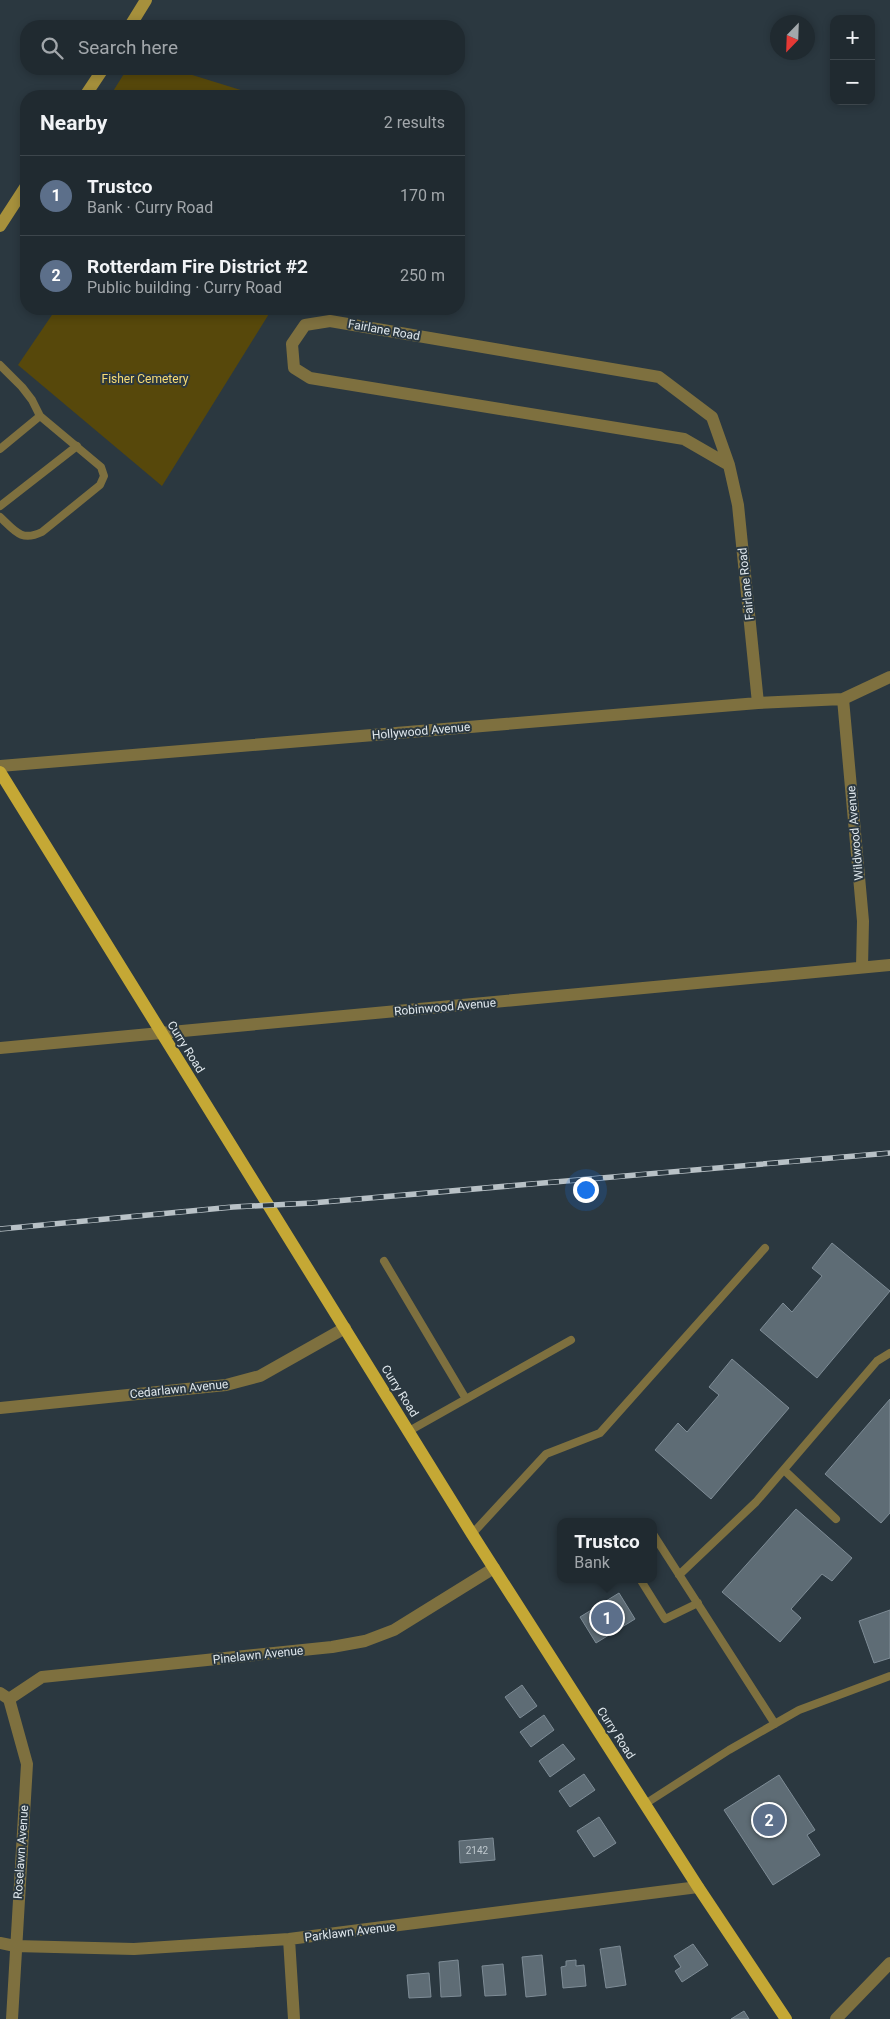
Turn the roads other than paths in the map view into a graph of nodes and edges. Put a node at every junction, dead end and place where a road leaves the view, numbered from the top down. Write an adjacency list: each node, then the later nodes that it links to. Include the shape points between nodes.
1 (146, 0): 2 (street)
2 (134, 20)
3 (99, 75): 4 (street)
4 (89, 90)
5 (20, 195): 6 (street)
6 (0, 226)
7 (0, 365): 8 (lane, via 22,387)
8 (40, 416): 9 (lane); 10 (lane)
9 (76, 446): 12 (lane); 13 (lane, via 101,467 104,476 100,484 32,537 17,532)
10 (0, 449)
11 (729, 466): 11 (street, Fairlane Road, via 712,417 659,377 330,321 305,325 292,344 294,368 310,378 684,439); 16 (street, Fairlane Road, via 738,505)
12 (0, 506)
13 (0, 518)
14 (890, 677): 15 (street)
15 (843, 699): 16 (street, Hollywood Avenue); 20 (street, Wildwood Avenue, via 863,921)
16 (758, 703): 17 (street, Hollywood Avenue)
17 (0, 766)
18 (0, 772): 21 (main road, Curry Road)
19 (890, 965): 20 (street, Robinwood Avenue)
20 (862, 968): 21 (street, Robinwood Avenue)
21 (161, 1034): 22 (street, Robinwood Avenue); 25 (main road, Curry Road)
22 (0, 1048)
23 (765, 1248): 33 (lane, via 600,1433 546,1454)
24 (384, 1261): 28 (lane)
25 (345, 1328): 29 (street, Cedarlawn Avenue, via 260,1376 226,1386); 30 (main road, Curry Road)
26 (571, 1340): 28 (lane)
27 (890, 1352): 31 (lane, via 877,1361)
28 (466, 1399): 30 (lane)
29 (0, 1408)
30 (409, 1431): 33 (main road, Curry Road)
31 (784, 1470): 32 (lane); 36 (lane, via 756,1502)
32 (836, 1519)
33 (472, 1534): 35 (main road, Curry Road)
34 (657, 1540): 36 (lane)
35 (494, 1568): 40 (street, Pinelawn Avenue, via 394,1630 365,1641 42,1677); 42 (main road, Curry Road)
36 (679, 1575): 38 (lane)
37 (642, 1583): 38 (lane, via 665,1619)
38 (698, 1603): 41 (lane)
39 (890, 1676): 41 (lane, via 799,1710)
40 (4, 1696): 46 (street, Roselawn Avenue, via 27,1764)
41 (775, 1724): 42 (lane)
42 (645, 1804): 43 (main road, Curry Road)
43 (698, 1887): 44 (street, Parklawn Avenue); 50 (main road, Curry Road)
44 (289, 1939): 46 (street, Parklawn Avenue, via 134,1949); 49 (street)
45 (0, 1943): 46 (street, Parklawn Avenue)
46 (15, 1946): 48 (street, Roselawn Avenue)
47 (890, 1963): 51 (street)
48 (12, 2019)
49 (294, 2019)
50 (786, 2019)
51 (836, 2019)

